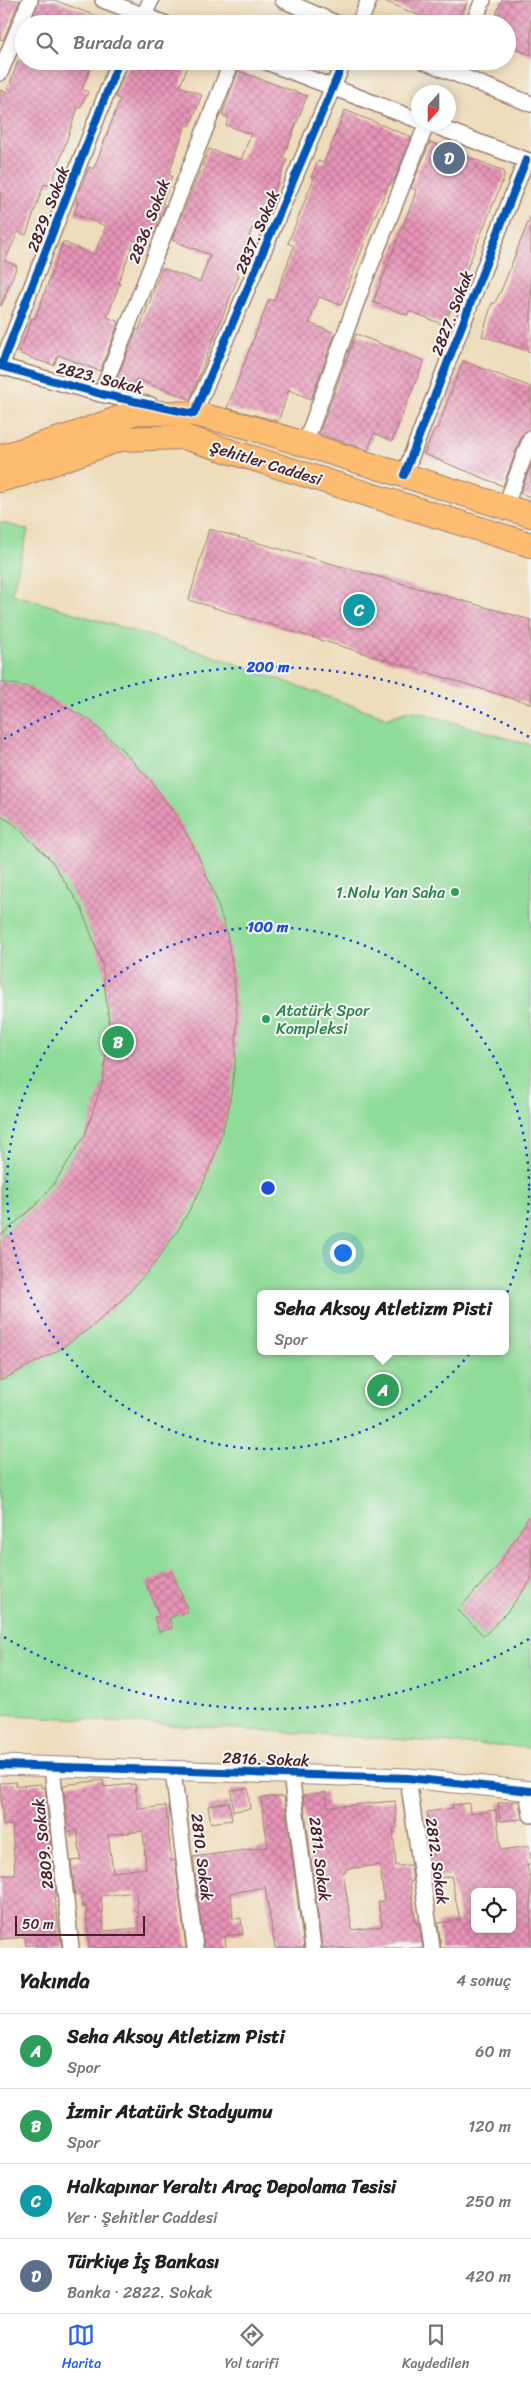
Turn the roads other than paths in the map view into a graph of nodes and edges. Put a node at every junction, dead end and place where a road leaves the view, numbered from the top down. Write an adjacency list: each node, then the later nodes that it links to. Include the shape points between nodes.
1 (30, 0): 7 (street)
2 (103, 0): 8 (street)
3 (151, 0): 9 (street)
4 (283, 0): 10 (street)
5 (369, 0): 11 (street)
6 (483, 0): 12 (street)
7 (24, 15)
8 (135, 15)
9 (140, 15)
10 (317, 15)
11 (363, 15)
12 (477, 15)
13 (15, 36): 19 (street)
14 (115, 70): 26 (street, 2829. Sokak)
15 (228, 70): 27 (street, 2836. Sokak)
16 (287, 70): 20 (street)
17 (341, 70): 20 (street, 2837. Sokak)
18 (458, 70): 21 (street)
19 (0, 73)
20 (334, 88): 22 (street); 28 (street, 2837. Sokak)
21 (531, 104)
22 (411, 117)
23 (421, 130): 30 (street)
24 (445, 130): 25 (street)
25 (528, 161): 32 (street, 2827. Sokak)
26 (0, 366): 27 (street, 2823. Sokak)
27 (101, 394): 28 (street, 2823. Sokak)
28 (194, 414): 30 (main road, Şehitler Caddesi); 31 (main road, Şehitler Caddesi, via 136,412)
29 (531, 438): 34 (street)
30 (305, 444): 32 (main road, Şehitler Caddesi)
31 (0, 457)
32 (404, 476): 34 (main road, Şehitler Caddesi)
33 (0, 480): 36 (main road, Şehitler Caddesi, via 120,439 184,437)
34 (504, 507): 35 (main road, Şehitler Caddesi)
35 (531, 515)
36 (531, 544)
37 (0, 1765): 38 (street, 2816. Sokak)
38 (52, 1766): 39 (street, 2816. Sokak); 44 (street, 2809. Sokak)
39 (173, 1770): 40 (street, 2816. Sokak); 45 (street, 2810. Sokak)
40 (291, 1774): 41 (street, 2816. Sokak); 46 (street, 2811. Sokak)
41 (408, 1778): 42 (street, 2816. Sokak); 47 (street, 2812. Sokak)
42 (529, 1791): 43 (street)
43 (531, 1815)
44 (71, 1948)
45 (195, 1948)
46 (313, 1948)
47 (432, 1948)

